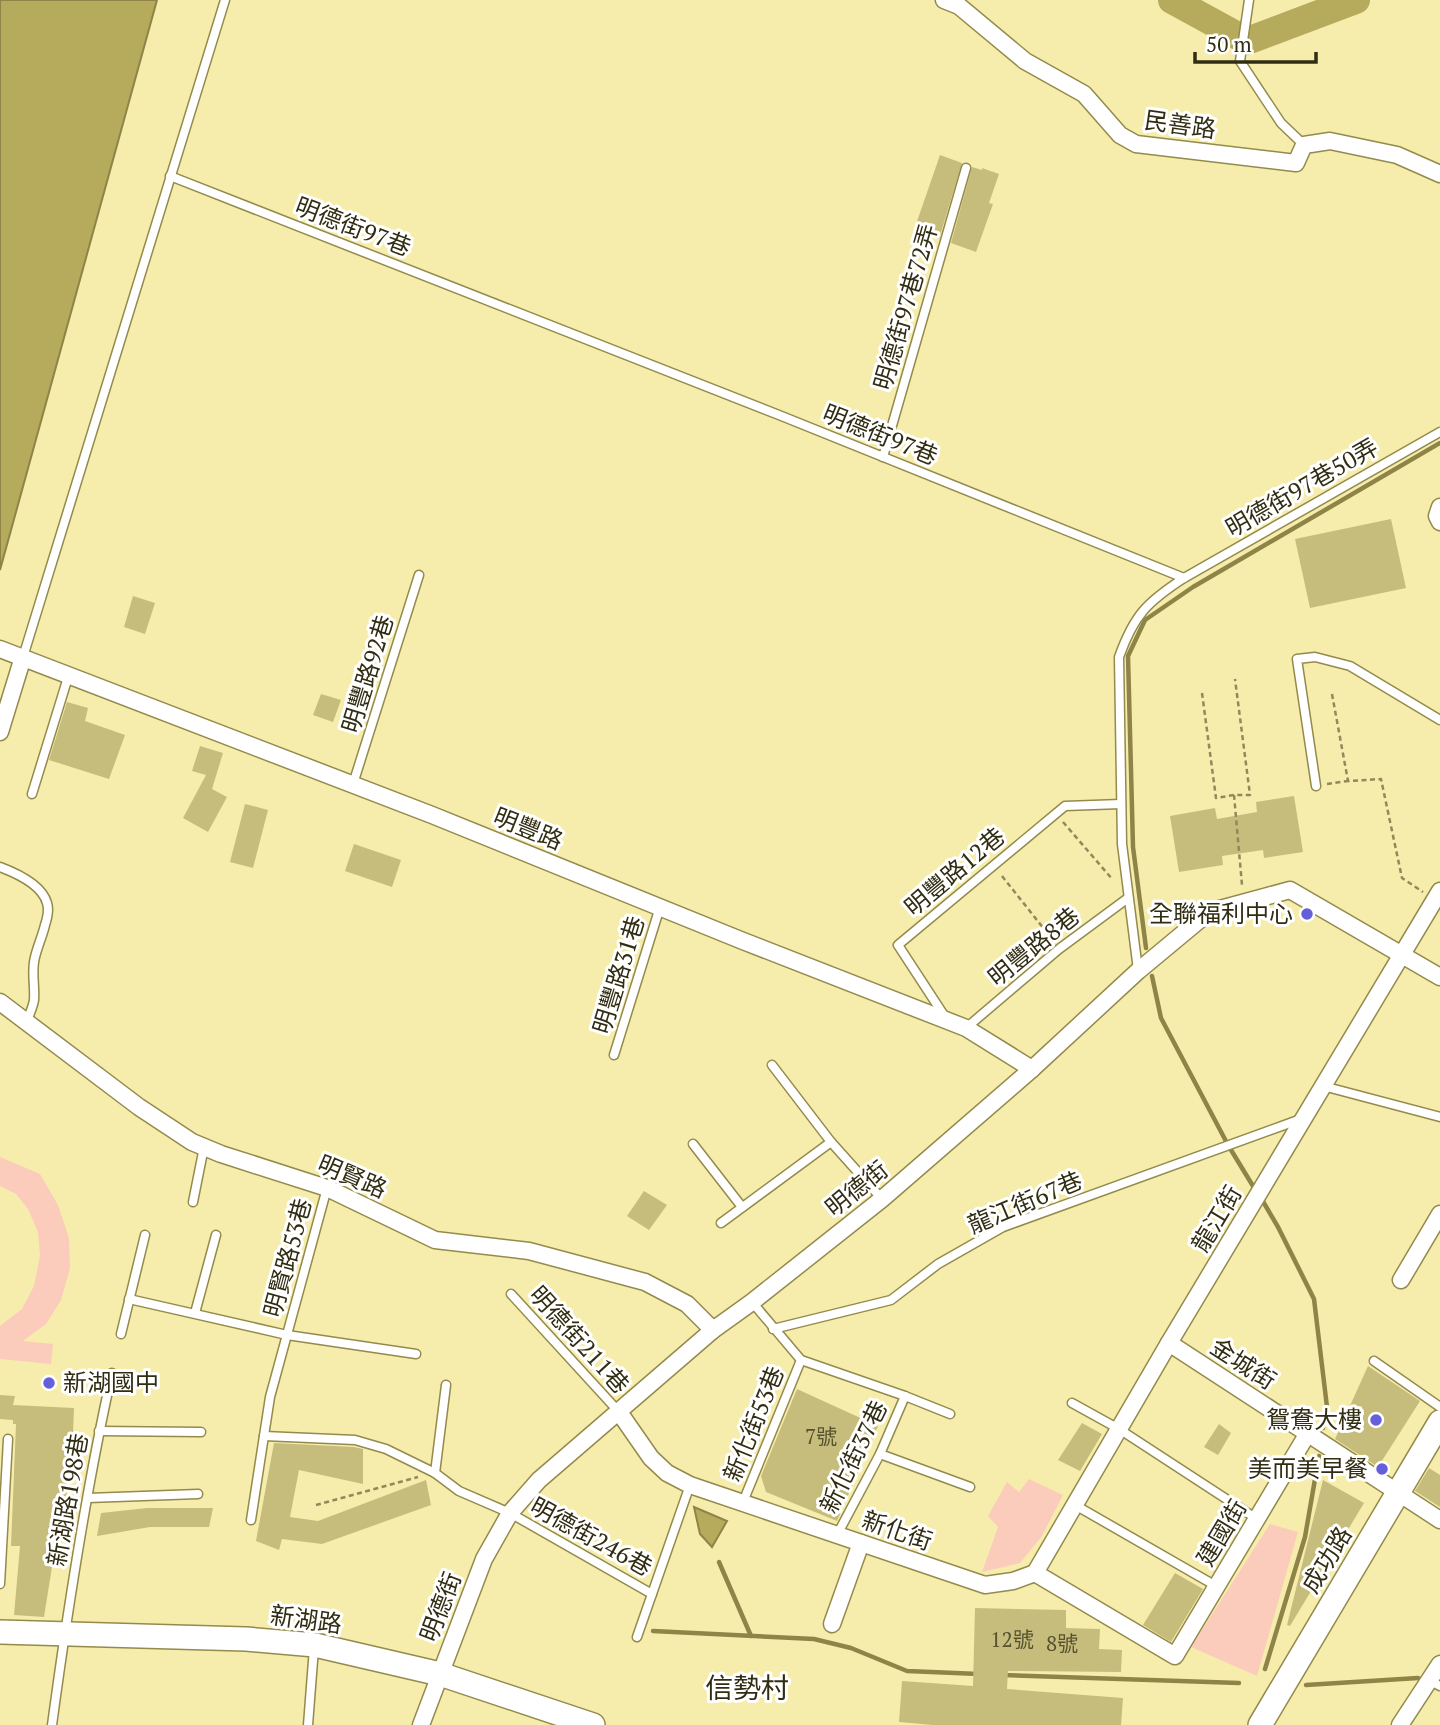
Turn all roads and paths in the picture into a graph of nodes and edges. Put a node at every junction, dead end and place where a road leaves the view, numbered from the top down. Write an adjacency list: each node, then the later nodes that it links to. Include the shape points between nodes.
1 (225, 0): 7 (lane)
2 (944, 0): 4 (street, 民善路, via 959,6 1025,61 1084,94 1119,135 1136,144 1296,163)
3 (1249, 0): 4 (lane, via 1240,61 1281,123)
4 (1304, 145): 6 (street, via 1330,141 1397,155)
5 (966, 168): 9 (lane, 明德街97巷72弄)
6 (1440, 174)
7 (170, 176): 9 (lane, 明德街97巷); 15 (lane)
8 (1440, 432): 13 (lane, 明德街97巷50弄)
9 (883, 457): 13 (lane, 明德街97巷)
10 (1440, 507): 11 (street)
11 (1440, 522)
12 (419, 575): 23 (lane, 明豐路92巷)
13 (1184, 578): 27 (lane, via 1157,595 1139,615 1119,657)
14 (0, 649): 15 (street, 明豐路)
15 (23, 657): 16 (street, 明豐路); 21 (street)
16 (69, 674): 23 (street, 明豐路); 25 (lane)
17 (1235, 679): 26 (path, via 1250,794)
18 (1202, 693): 26 (path, via 1216,798)
19 (1332, 694): 22 (path)
20 (1440, 720): 24 (lane, via 1350,667 1315,657 1297,659)
21 (0, 732)
22 (1348, 781): 24 (path); 31 (path, via 1381,779 1402,878)
23 (353, 785): 34 (street, 明豐路)
24 (1317, 786)
25 (32, 794)
26 (1234, 794): 33 (path)
27 (1121, 804): 28 (lane, 明豐路12巷, via 1065,806); 32 (lane)
28 (1056, 814): 29 (lane, 明豐路12巷); 32 (path)
29 (992, 866): 35 (path); 41 (lane, 明豐路12巷, via 898,945)
30 (0, 867): 40 (lane, via 35,886 48,904 33,964 34,1003)
31 (1438, 895): 36 (street, 龍江街)
32 (1129, 898): 35 (lane, 明豐路8巷); 37 (lane)
33 (1243, 902): 36 (street, 明德街, via 1290,890); 37 (street, 明德街, via 1209,912)
34 (660, 907): 41 (street, 明豐路); 43 (lane, 明豐路31巷)
35 (1059, 949): 42 (lane, 明豐路8巷)
36 (1402, 954): 38 (street, 明德街); 46 (street, 龍江街)
37 (1138, 971): 45 (street, 明德街)
38 (1440, 977)
39 (0, 1002): 40 (street, 明賢路)
40 (27, 1021): 51 (street, 明賢路, via 139,1107)
41 (949, 1022): 42 (street, 明豐路)
42 (966, 1028): 45 (street, 明豐路)
43 (614, 1055)
44 (772, 1065): 49 (lane)
45 (1032, 1069): 53 (street, 明德街)
46 (1323, 1086): 47 (lane); 48 (street, 龍江街)
47 (1440, 1117)
48 (1304, 1118): 65 (lane, 龍江街67巷, via 1003,1227 938,1264 891,1300); 69 (street, 龍江街)
49 (831, 1142): 53 (lane); 55 (lane)
50 (693, 1144): 55 (lane)
51 (204, 1147): 52 (street, 明賢路); 54 (lane)
52 (327, 1188): 66 (street, 明賢路, via 435,1240 529,1251 645,1282 687,1304); 68 (lane, 明賢路53巷)
53 (883, 1199): 63 (street, 明德街)
54 (193, 1202)
55 (742, 1207): 57 (lane)
56 (1440, 1214): 60 (street)
57 (721, 1223)
58 (145, 1235): 62 (lane)
59 (216, 1235): 64 (lane)
60 (1401, 1280)
61 (511, 1294): 78 (lane, 明德街211巷)
62 (129, 1300): 64 (lane); 67 (lane)
63 (752, 1302): 65 (lane); 66 (street, 明德街)
64 (195, 1313): 68 (lane)
65 (774, 1329): 71 (lane)
66 (713, 1330): 78 (street, 明德街)
67 (121, 1334)
68 (287, 1335): 70 (lane, 明賢路53巷); 85 (lane)
69 (1169, 1343): 81 (street, 龍江街); 84 (street, 金城街)
70 (416, 1354)
71 (801, 1360): 75 (lane); 94 (lane, 新化街53巷)
72 (1374, 1361): 77 (lane)
73 (112, 1373): 82 (lane, 新湖路198巷)
74 (446, 1385): 88 (lane)
75 (905, 1396): 79 (lane); 87 (lane, 新化街37巷)
76 (1072, 1403): 81 (lane)
77 (1440, 1407)
78 (619, 1412): 89 (street, 新化街, via 651,1458); 97 (street, 明德街, via 538,1480)
79 (950, 1414)
80 (1440, 1422): 91 (street, 成功路)
81 (1119, 1429): 96 (street, 龍江街); 98 (lane)
82 (99, 1431): 83 (lane); 93 (lane, 新湖路198巷)
83 (201, 1432)
84 (1308, 1433): 91 (street, 金城街); 98 (street, 建國街)
85 (264, 1436): 88 (lane, 明德街246巷, via 355,1440 386,1449); 99 (lane)
86 (8, 1439): 104 (lane)
87 (880, 1454): 90 (lane); 101 (lane, 新化街37巷)
88 (435, 1473): 95 (path); 97 (lane, 明德街246巷, via 459,1491)
89 (690, 1485): 94 (street, 新化街); 106 (lane)
90 (970, 1488)
91 (1398, 1492): 100 (street, 金城街); 119 (street, 成功路)
92 (198, 1494): 93 (lane)
93 (88, 1498): 109 (lane, 新湖路198巷)
94 (743, 1502): 101 (street, 新化街)
95 (316, 1504)
96 (1075, 1504): 103 (street, 龍江街); 105 (lane)
97 (510, 1513): 106 (lane, 明德街246巷); 113 (street, 明德街, via 484,1559)
98 (1257, 1519): 105 (street, 建國街)
99 (251, 1520)
100 (1440, 1520)
101 (837, 1535): 102 (street, 新化街)
102 (861, 1543): 103 (street, 新化街, via 985,1585); 107 (street)
103 (1035, 1573): 105 (street, 建國街, via 1175,1656)
104 (0, 1584)
105 (1216, 1586)
106 (652, 1594): 110 (lane)
107 (832, 1624)
108 (0, 1632): 109 (street, 新湖路)
109 (65, 1634): 111 (street, 新湖路); 115 (lane, 新湖路198巷)
110 (637, 1637)
111 (315, 1645): 113 (street, 新湖路); 116 (lane)
112 (1440, 1664): 114 (street)
113 (440, 1674): 117 (street, 明德街); 118 (street, 新湖路)
114 (1435, 1684): 120 (street)
115 (52, 1725)
116 (307, 1725)
117 (421, 1725)
118 (593, 1725)
119 (1260, 1725)
120 (1400, 1725)

